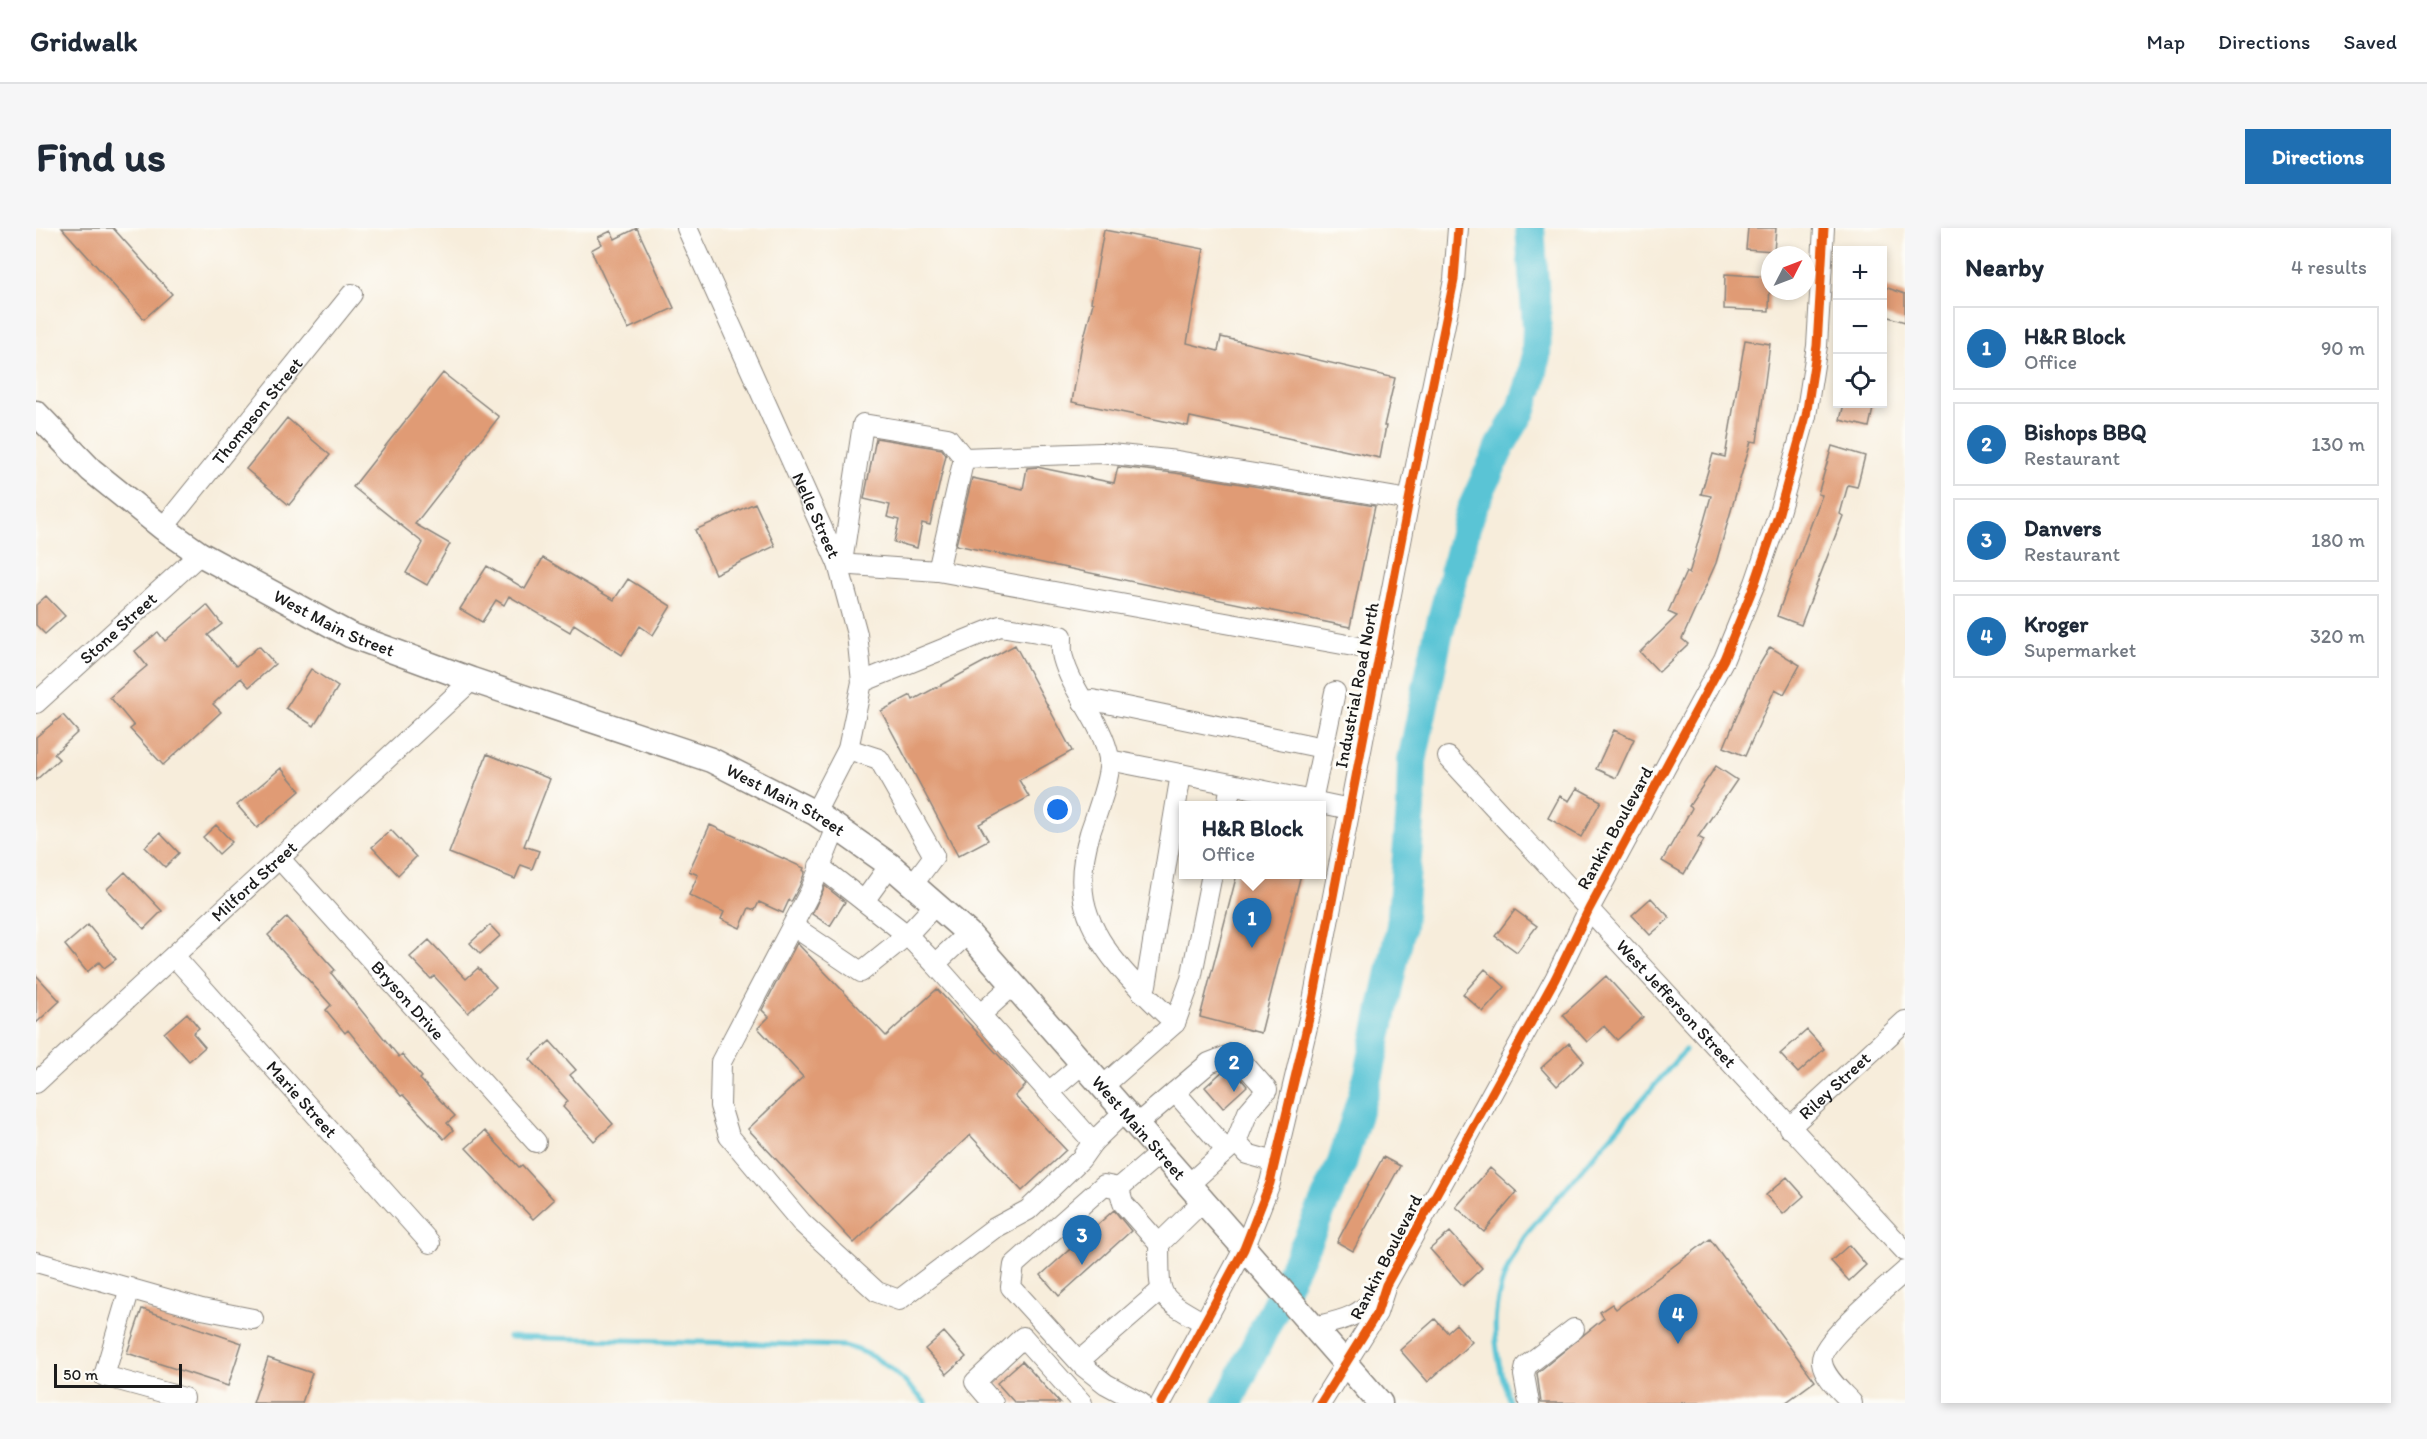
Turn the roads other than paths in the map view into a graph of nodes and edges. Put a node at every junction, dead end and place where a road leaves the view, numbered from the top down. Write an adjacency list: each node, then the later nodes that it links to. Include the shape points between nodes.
1 (687, 228): 10 (street, Nelle Street)
2 (1458, 228): 7 (street, Industrial Road North, via 1454,280)
3 (1824, 228): 37 (street, Rankin Boulevard, via 1813,383 1797,452 1755,583 1724,659)
4 (352, 294): 8 (street, Thompson Street)
5 (36, 413): 8 (main road, West Main Street, via 91,470)
6 (964, 458): 7 (street, via 1101,453 1177,461); 10 (street, via 948,438 863,424); 11 (street)
7 (1409, 500): 12 (street, Industrial Road North)
8 (163, 528): 9 (main road, West Main Street)
9 (200, 554): 13 (main road, West Main Street, via 350,635); 17 (street, Stone Street)
10 (841, 565): 11 (street); 14 (street, Nelle Street, via 857,634)
11 (938, 571): 12 (street)
12 (1381, 651): 27 (street, Industrial Road North)
13 (472, 680): 28 (main road, West Main Street, via 711,760); 30 (street, Milford Street)
14 (862, 682): 16 (street, via 1000,626 1062,636 1062,657); 19 (street, Nelle Street)
15 (1335, 692): 18 (street)
16 (1083, 702): 18 (street, via 1092,700); 21 (street, via 1103,739)
17 (36, 703)
18 (1323, 748): 25 (street)
19 (848, 749): 28 (street, Nelle Street); 34 (street, via 879,759 934,856)
20 (1448, 758): 37 (street, West Jefferson Street)
21 (1109, 760): 22 (street); 44 (street, via 1087,845 1084,900 1102,941)
22 (1181, 774): 23 (street); 44 (street, via 1146,985)
23 (1231, 784): 24 (street); 25 (street)
24 (1228, 801)
25 (1312, 801)
26 (1326, 804): 27 (street)
27 (1350, 809): 54 (street, Industrial Road North, via 1312,1006)
28 (815, 813): 29 (main road, West Main Street)
29 (836, 827): 31 (main road, West Main Street); 32 (street)
30 (279, 858): 41 (street, Milford Street); 57 (street, Bryson Drive)
31 (890, 865): 34 (main road, West Main Street); 35 (street)
32 (819, 866): 35 (street); 38 (street)
33 (1211, 879): 47 (street, via 1191,979)
34 (913, 884): 36 (main road, West Main Street)
35 (864, 901): 40 (street)
36 (936, 904): 39 (main road, West Main Street); 40 (street)
37 (1589, 909): 56 (street, West Jefferson Street); 70 (street, Rankin Boulevard, via 1555,979)
38 (792, 926): 40 (street, via 861,972); 58 (street, via 722,1062 720,1106 729,1136 801,1222 877,1292 899,1300 993,1229 1028,1210 1081,1159)
39 (968, 933): 42 (street); 43 (main road, West Main Street)
40 (907, 935): 42 (street)
41 (174, 956): 49 (street, Milford Street); 64 (street, Marie Street)
42 (935, 964): 45 (street)
43 (1013, 985): 45 (street); 48 (main road, West Main Street)
44 (1141, 991): 47 (street)
45 (981, 1014): 52 (street)
46 (1905, 1021): 56 (street, Riley Street)
47 (1175, 1023): 50 (street)
48 (1082, 1064): 50 (main road, West Main Street); 52 (street)
49 (36, 1083)
50 (1102, 1087): 55 (main road, West Main Street)
51 (1267, 1090): 53 (street, via 1232,1054 1209,1063); 54 (street); 59 (street, via 1248,1112)
52 (1049, 1092): 58 (street)
53 (1175, 1092): 55 (street); 59 (street)
54 (1290, 1096): 61 (street, Industrial Road North)
55 (1130, 1119): 58 (street); 60 (main road, West Main Street)
56 (1789, 1128): 67 (street, West Jefferson Street)
57 (536, 1142)
58 (1093, 1142)
59 (1231, 1146): 61 (street); 63 (street)
60 (1160, 1153): 62 (street); 63 (main road, West Main Street)
61 (1275, 1162): 66 (street, Industrial Road North)
62 (1119, 1188): 65 (street, via 1123,1203); 77 (street, via 1104,1185 1014,1265 1011,1287)
63 (1195, 1193): 65 (street); 66 (main road, West Main Street)
64 (430, 1243)
65 (1159, 1244): 72 (street)
66 (1244, 1249): 74 (street, Industrial Road North); 75 (main road, West Main Street)
67 (1905, 1251)
68 (36, 1262): 71 (street)
69 (1905, 1271): 80 (street, via 1825,1348 1824,1369)
70 (1386, 1285): 75 (street, Rankin Boulevard, via 1356,1316); 78 (street, Rankin Boulevard, via 1377,1312)
71 (130, 1288): 73 (street); 79 (street, via 104,1376)
72 (1160, 1291): 74 (street, via 1170,1304); 77 (street)
73 (253, 1319)
74 (1204, 1323): 85 (street, Industrial Road North)
75 (1314, 1328): 78 (main road, West Main Street)
76 (1574, 1329): 87 (street, via 1526,1366)
77 (1078, 1361): 84 (street, via 1106,1384)
78 (1345, 1364): 81 (main road, West Main Street); 86 (street, Rankin Boulevard)
79 (184, 1398)
80 (1840, 1399)
81 (1377, 1402)
82 (993, 1403): 83 (street, via 975,1382 1023,1337)
83 (1082, 1403)
84 (1141, 1403)
85 (1161, 1403)
86 (1321, 1403)
87 (1529, 1403)

